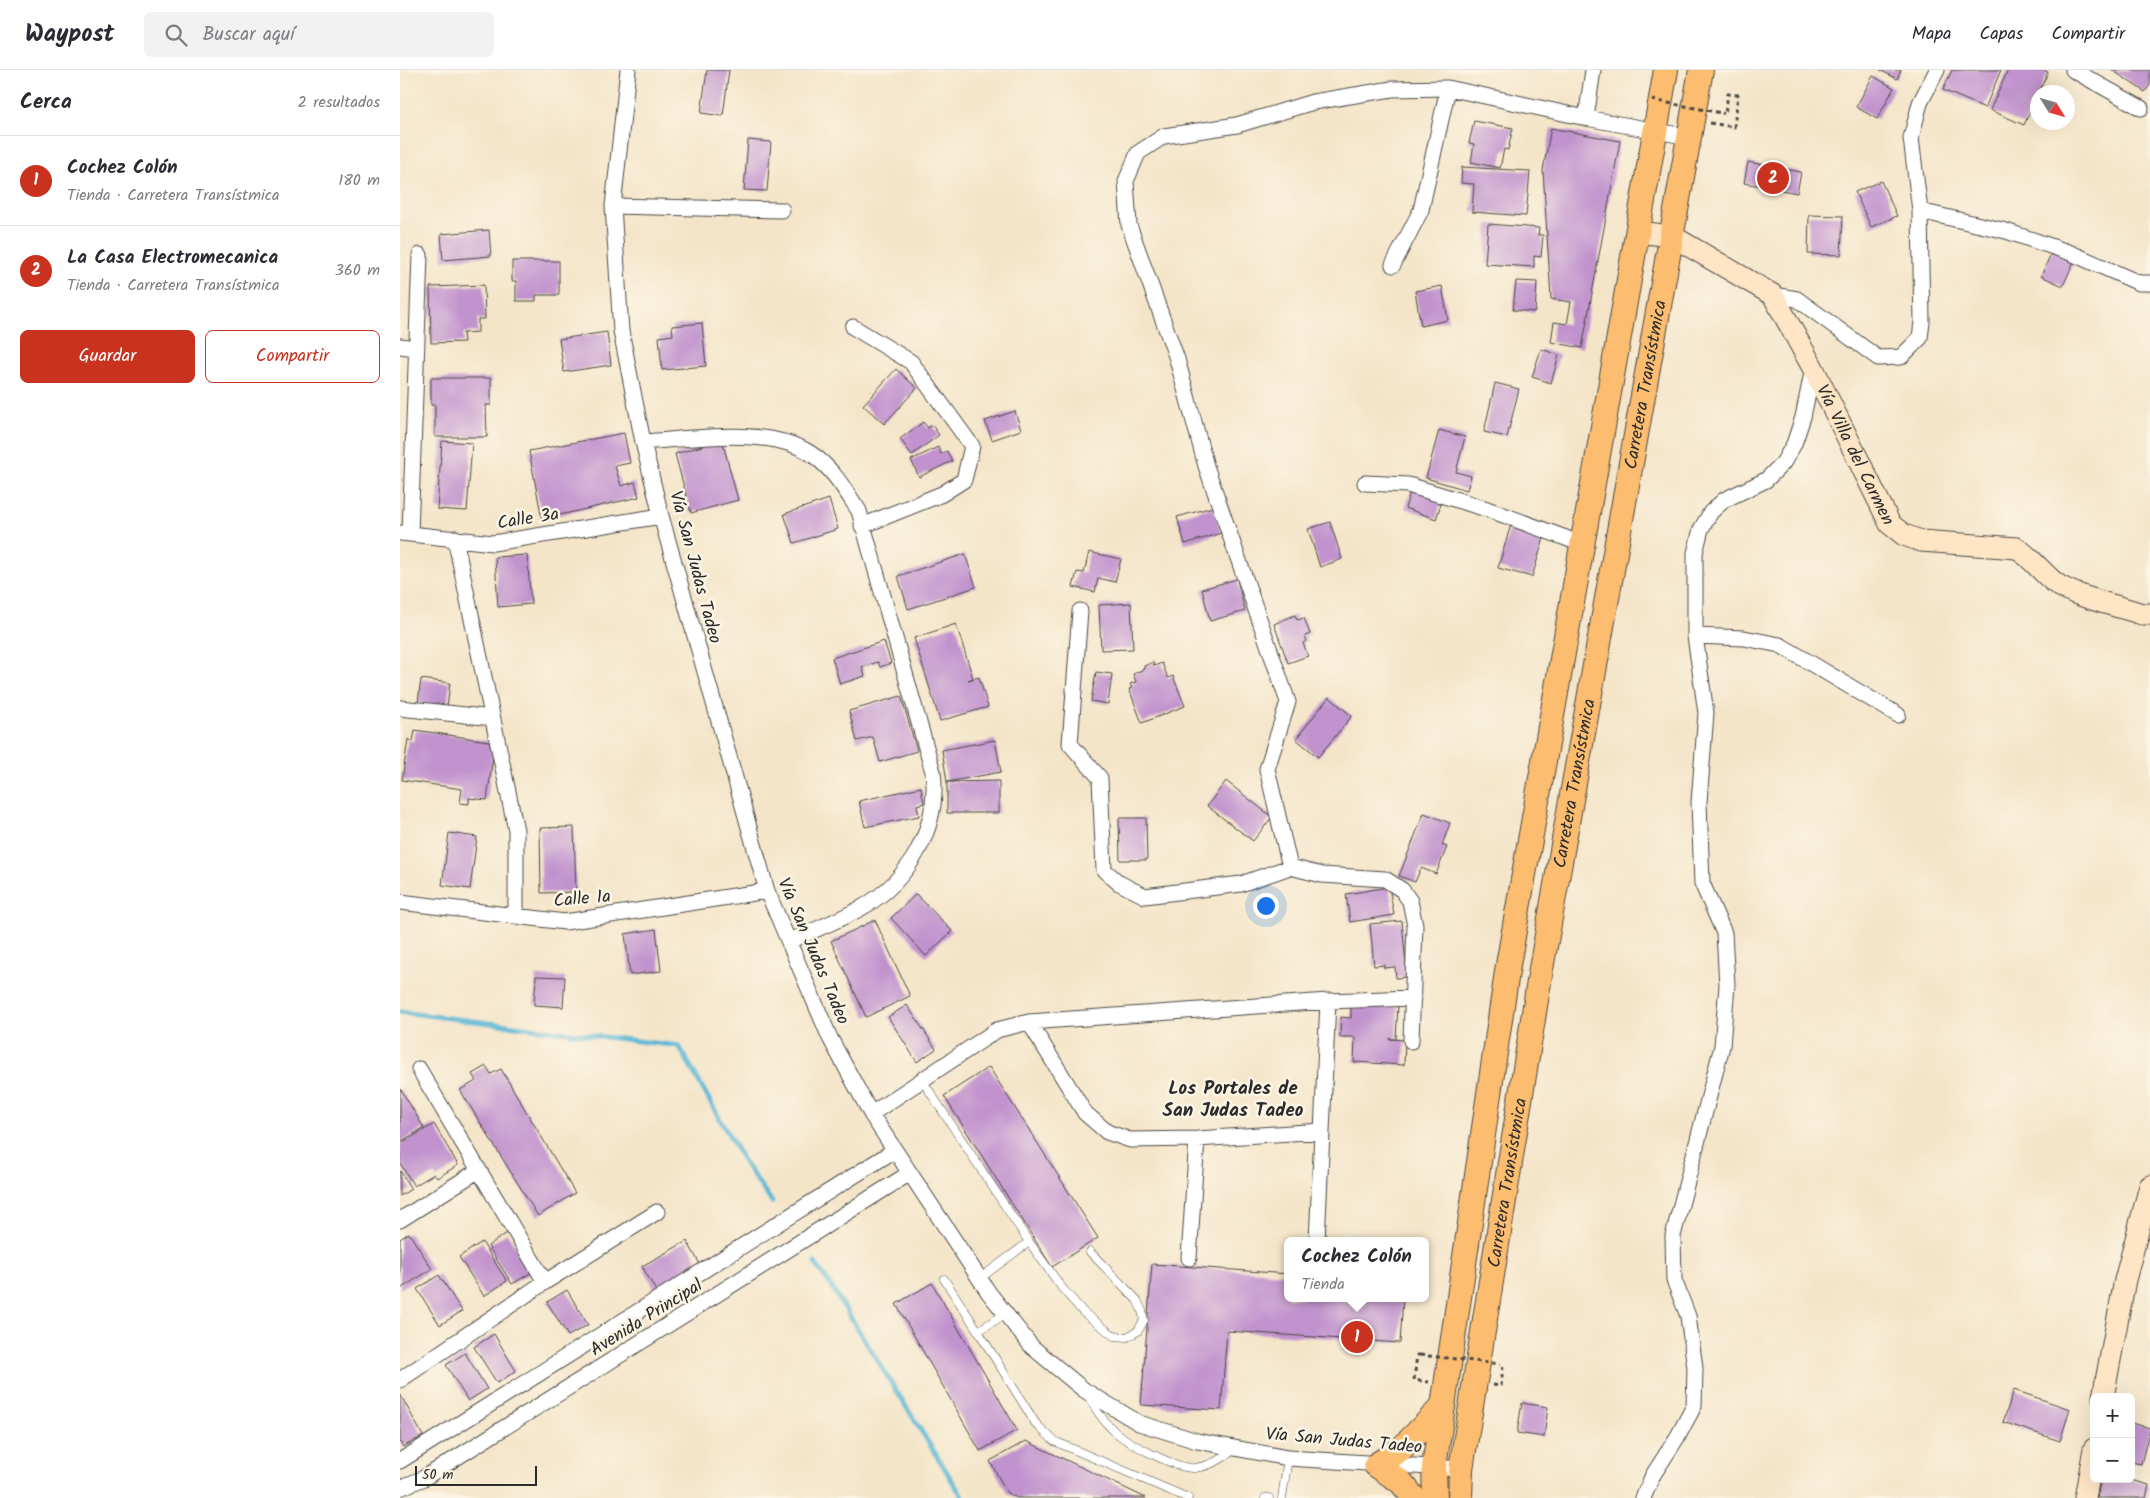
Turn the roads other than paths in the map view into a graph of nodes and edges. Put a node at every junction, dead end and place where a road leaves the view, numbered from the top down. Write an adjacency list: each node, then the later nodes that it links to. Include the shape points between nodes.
1 (628, 70): 12 (street, Vía San Judas Tadeo)
2 (1593, 70): 9 (street)
3 (1666, 70): 10 (main road, Carretera Transístmica)
4 (1701, 70): 11 (main road, Carretera Transístmica)
5 (1937, 70): 14 (street, via 1920,103 1911,138)
6 (2073, 70): 8 (street)
7 (1448, 88): 9 (street); 18 (street, via 1421,210); 38 (street, via 1392,89 1313,102 1236,125 1164,136 1138,153 1126,181 1129,225 1177,359 1206,466 1288,702 1267,769)
8 (2141, 108)
9 (1586, 118): 10 (street)
10 (1655, 130): 11 (street); 15 (main road, Carretera Transístmica)
11 (1689, 137): 16 (main road, Carretera Transístmica)
12 (613, 206): 13 (street); 25 (street, Vía San Judas Tadeo, via 621,331)
13 (782, 210)
14 (1920, 211): 19 (street, via 2006,231 2071,253 2139,283); 20 (street, via 1920,338 1901,356 1878,358 1797,299)
15 (1637, 232): 16 (street); 31 (main road, Carretera Transístmica)
16 (1672, 236): 20 (street); 76 (main road, Carretera Transístmica, via 1541,969)
17 (420, 255): 23 (street)
18 (1393, 265)
19 (2150, 283)
20 (1773, 295): 24 (street, Vía Villa del Carmen)
21 (853, 327): 28 (street, via 911,362 972,446 964,480 942,494)
22 (400, 346): 23 (street)
23 (416, 348): 29 (street)
24 (1813, 368): 33 (street, Vía Villa del Carmen, via 1890,524 1904,535 1921,541 2017,548 2055,583 2071,591); 34 (street, via 1803,417 1794,444 1783,463 1766,480 1724,500 1711,512 1701,529 1695,553)
25 (643, 442): 27 (street, Vía San Judas Tadeo); 28 (street, via 722,437 772,438 809,452 837,478 859,512)
26 (1365, 483): 31 (street, via 1408,485 1487,509)
27 (662, 516): 30 (street, Calle 3a, via 493,543); 39 (street, Vía San Judas Tadeo)
28 (862, 526): 42 (street, via 934,772 935,800 924,838 913,860 886,891 863,907)
29 (405, 533): 30 (street, Calle 3a)
30 (456, 538): 37 (street)
31 (1582, 544): 70 (main road, Carretera Transístmica, via 1508,965)
32 (1080, 610): 38 (street, via 1070,744 1100,778 1104,870 1118,883 1145,896 1241,884)
33 (2150, 614)
34 (1695, 636): 36 (street, via 1744,638 1780,645); 86 (street, via 1706,713 1699,802 1702,883 1724,933 1727,985 1722,1046 1673,1236 1674,1280 1688,1316 1695,1368 1694,1406)
35 (400, 708): 37 (street)
36 (1898, 714)
37 (493, 718): 41 (street, via 516,830)
38 (1290, 867): 43 (street, via 1322,875 1385,879 1402,890 1410,901 1415,926)
39 (767, 891): 41 (street, Calle 1a, via 565,922); 42 (street, Vía San Judas Tadeo)
40 (400, 902): 41 (street, Calle 1a)
41 (516, 916)
42 (790, 941): 49 (street, Vía San Judas Tadeo, via 830,1038)
43 (1413, 998): 44 (street); 46 (street)
44 (1328, 1001): 45 (street); 50 (street)
45 (1029, 1022): 48 (street, via 997,1030); 51 (street, via 1085,1112 1107,1132 1130,1140)
46 (1411, 1041)
47 (419, 1069): 53 (street)
48 (922, 1080): 49 (street); 59 (lane)
49 (871, 1114): 52 (street, Vía San Judas Tadeo)
50 (1322, 1131): 51 (street); 58 (street)
51 (1197, 1139): 61 (street)
52 (895, 1150): 54 (street, Vía San Judas Tadeo); 73 (street, Avenida Principal)
53 (479, 1170): 57 (street); 64 (street)
54 (910, 1173): 62 (street, Vía San Judas Tadeo); 78 (street, Avenida Principal, via 424,1478)
55 (2150, 1186): 69 (street, via 2125,1280)
56 (657, 1212): 64 (street)
57 (400, 1220)
58 (1317, 1237)
59 (1029, 1242): 60 (lane, via 1084,1313 1114,1336 1127,1337 1138,1331 1144,1320 1142,1311 1137,1300); 62 (lane)
60 (1090, 1252)
61 (1189, 1258)
62 (979, 1278): 65 (street, Vía San Judas Tadeo)
63 (944, 1279): 66 (lane)
64 (545, 1282): 67 (street)
65 (1005, 1314): 66 (lane); 68 (street, Vía San Judas Tadeo, via 1032,1347)
66 (978, 1330): 79 (lane, via 1045,1434 1054,1441)
67 (400, 1380)
68 (1084, 1390): 71 (street, Vía San Judas Tadeo, via 1139,1423 1197,1441); 71 (lane, via 1113,1430 1180,1467 1195,1468 1219,1461)
69 (2105, 1393)
70 (1443, 1406): 74 (main road, via 1401,1449); 75 (main road, Carretera Transístmica)
71 (1236, 1448): 72 (street, Vía San Judas Tadeo)
72 (1288, 1458): 74 (street, Vía San Judas Tadeo); 82 (lane)
73 (400, 1461)
74 (1376, 1465): 75 (street, Vía San Judas Tadeo); 83 (main road, via 1401,1482)
75 (1434, 1466): 76 (street, Vía San Judas Tadeo); 84 (main road, Carretera Transístmica)
76 (1461, 1469): 85 (main road, Carretera Transístmica)
77 (2090, 1471): 87 (street)
78 (400, 1488)
79 (1188, 1498)
80 (1265, 1498): 81 (lane)
81 (1270, 1498)
82 (1282, 1498)
83 (1414, 1498)
84 (1435, 1498)
85 (1460, 1498)
86 (1643, 1498)
87 (2085, 1498)

